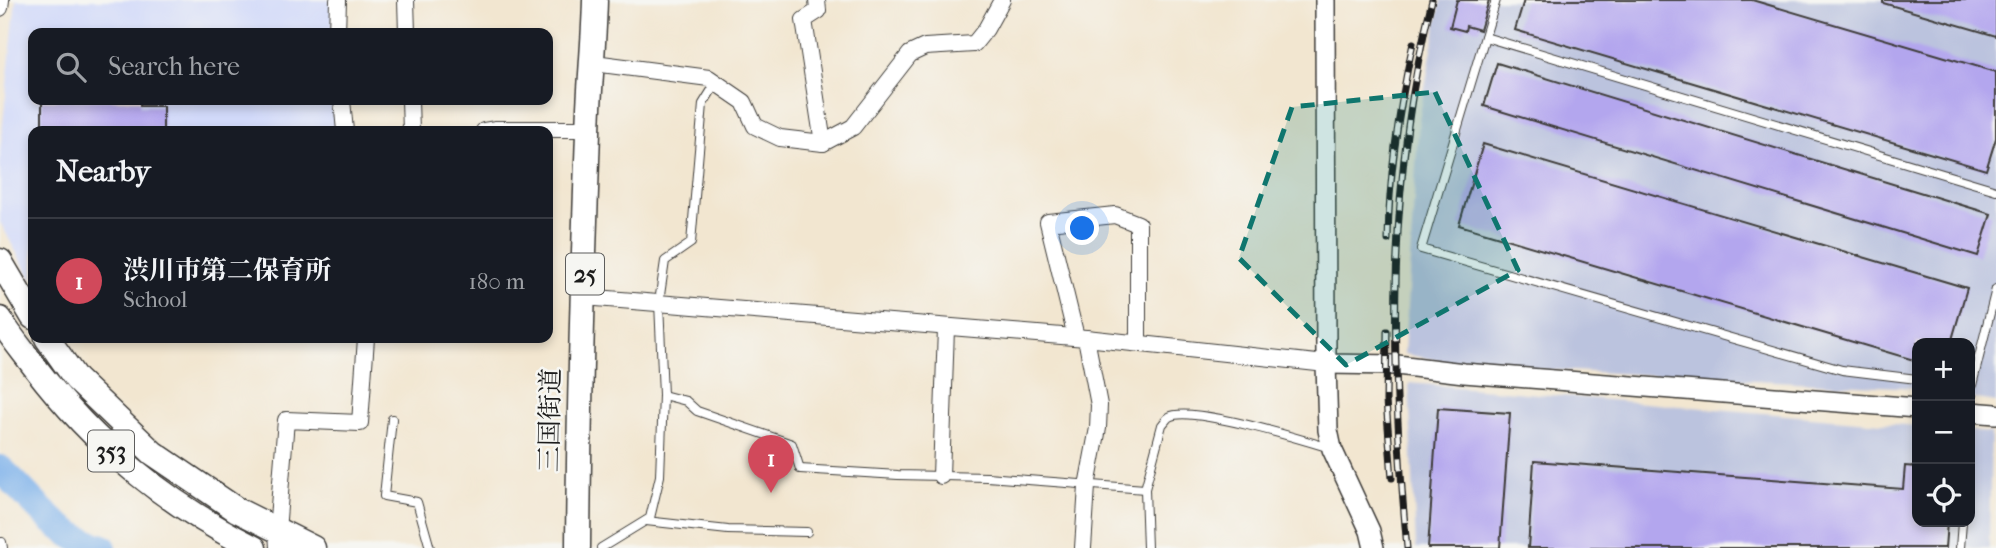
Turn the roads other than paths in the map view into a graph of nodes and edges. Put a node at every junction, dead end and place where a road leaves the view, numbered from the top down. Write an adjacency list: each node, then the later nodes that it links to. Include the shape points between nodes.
1 (1, 0): 9 (street)
2 (338, 0): 10 (street)
3 (406, 0): 11 (street)
4 (595, 0): 13 (main road, 三国街道 / 25)
5 (817, 0): 21 (street, via 818,10 804,20)
6 (1002, 0): 21 (street, via 974,44 925,47 910,54 853,127)
7 (1325, 0): 35 (street)
8 (1496, 0): 12 (lane)
9 (0, 8)
10 (337, 28)
11 (407, 28)
12 (1486, 37): 22 (lane); 37 (lane, via 1421,249 1842,370)
13 (594, 63): 14 (street, via 709,78); 20 (main road, 三国街道 / 25)
14 (716, 83): 21 (street, via 744,102 755,126 780,138); 26 (lane, via 703,103 691,243 665,261)
15 (342, 105): 17 (street)
16 (410, 105): 18 (street)
17 (345, 126)
18 (411, 126)
19 (553, 129): 20 (street)
20 (588, 129): 25 (main road, 三国街道 / 25)
21 (823, 142)
22 (1996, 190)
23 (0, 261): 27 (main road)
24 (1996, 289): 36 (lane)
25 (584, 297): 26 (street); 54 (main road, 三国街道 / 25)
26 (659, 302): 30 (street); 38 (lane)
27 (28, 309)
28 (28, 319): 29 (street)
29 (1, 322): 51 (main road, 353, via 58,397 138,477 180,507)
30 (946, 328): 31 (street); 44 (street)
31 (1081, 338): 34 (street); 34 (street, via 1048,222 1115,215 1138,224); 45 (street, via 1099,405)
32 (51, 343): 50 (main road, 353, via 76,379 153,453)
33 (366, 343): 50 (street, via 360,424 286,420)
34 (1138, 343): 35 (street)
35 (1326, 364): 40 (street, via 1397,365); 43 (street)
36 (1975, 377)
37 (1912, 378)
38 (663, 395): 44 (lane, via 792,444 800,469); 47 (lane, via 660,476)
39 (1975, 397): 41 (street)
40 (1912, 408)
41 (1996, 414)
42 (392, 419): 53 (lane, via 384,496 417,502)
43 (1332, 449): 46 (lane, via 1262,427 1182,414 1168,417 1162,425); 58 (street)
44 (942, 476): 45 (lane)
45 (1087, 486): 46 (lane); 56 (street)
46 (1145, 489): 57 (lane)
47 (646, 521): 49 (lane, via 728,530); 55 (lane)
48 (1961, 527): 59 (lane)
49 (807, 531)
50 (277, 539): 52 (main road, 353)
51 (254, 548)
52 (313, 548)
53 (430, 548)
54 (578, 548)
55 (601, 548)
56 (1083, 548)
57 (1147, 548)
58 (1374, 548)
59 (1959, 548)

